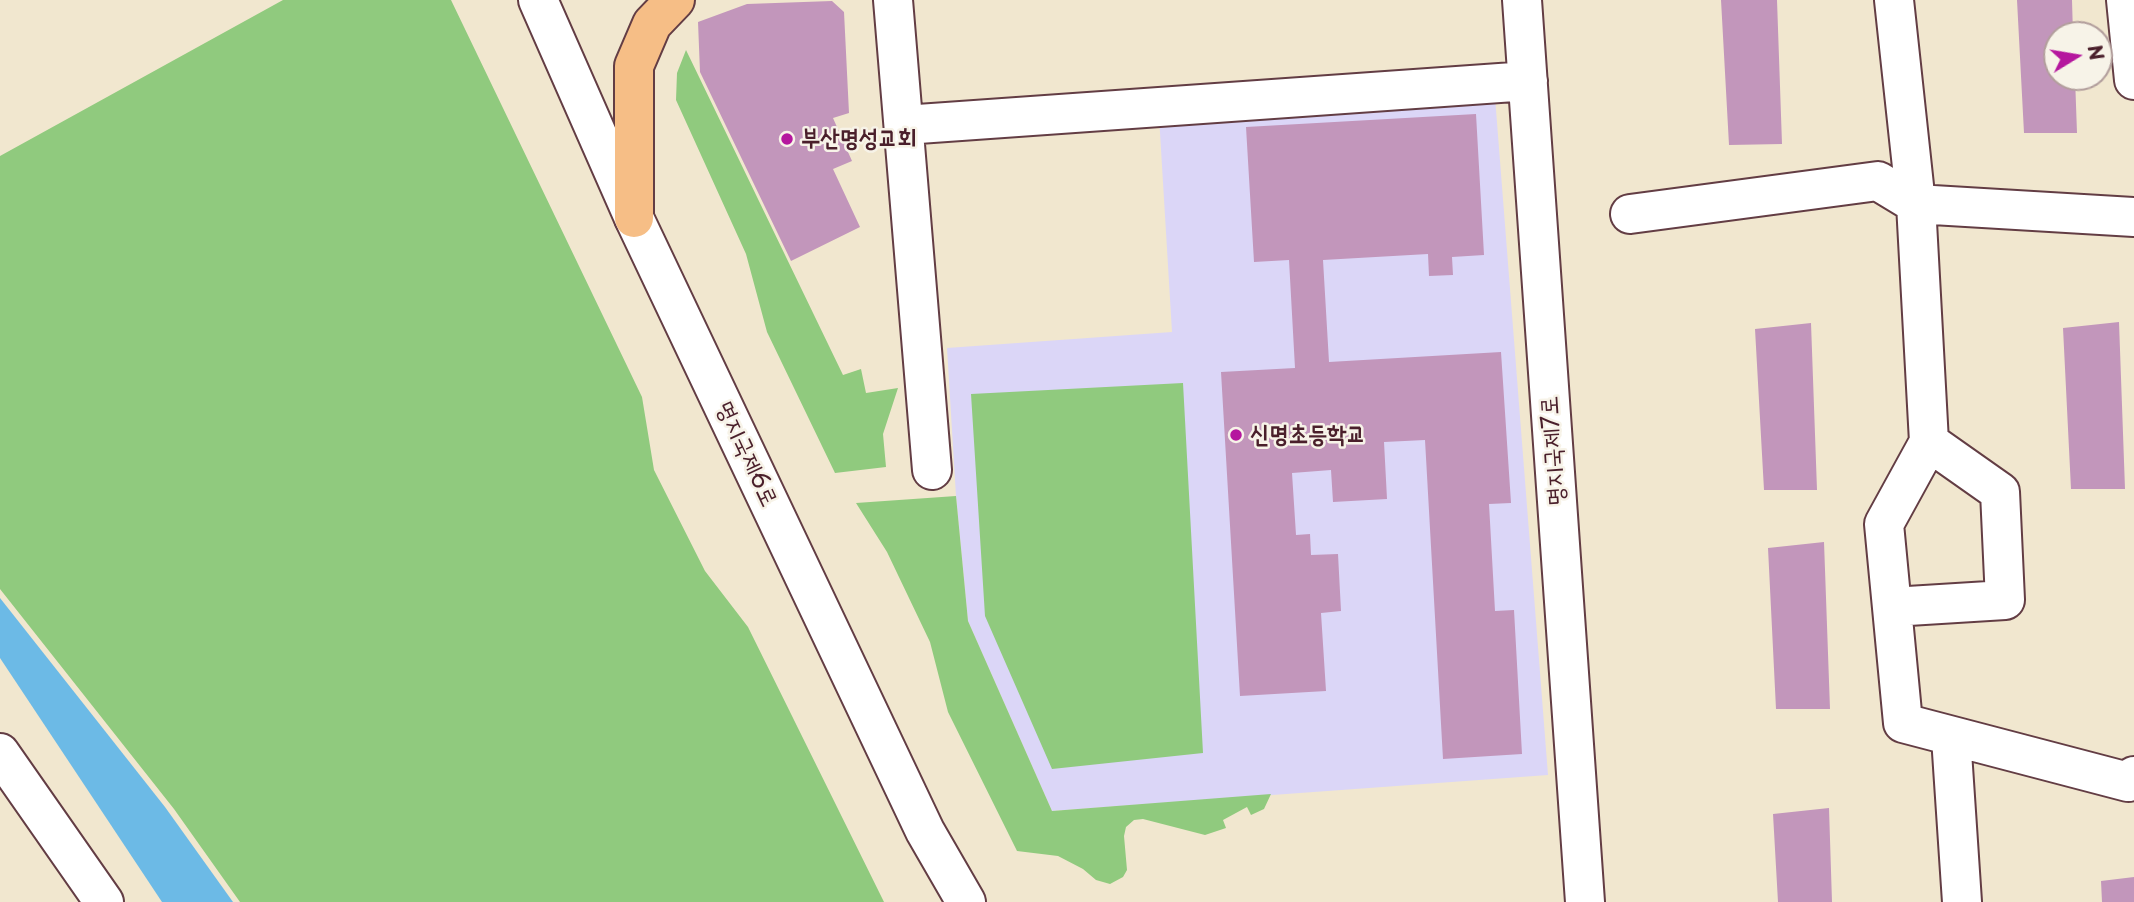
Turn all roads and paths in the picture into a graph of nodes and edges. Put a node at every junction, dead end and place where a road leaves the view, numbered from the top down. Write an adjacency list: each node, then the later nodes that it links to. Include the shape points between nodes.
1 (538, 0): 13 (street, 명지국제6로)
2 (676, 0): 13 (main road, via 652,24 634,66)
3 (893, 0): 9 (street)
4 (1522, 0): 8 (street, 명지국제7로)
5 (1894, 0): 10 (street)
6 (2126, 0): 7 (street)
7 (2134, 80)
8 (1528, 81): 9 (street); 22 (street, 명지국제7로)
9 (904, 125): 15 (street)
10 (1916, 205): 11 (street, via 1878,181); 12 (street); 14 (street)
11 (1630, 214)
12 (2134, 217)
13 (635, 218): 21 (street, 명지국제6로, via 925,831)
14 (1929, 442): 16 (street, via 1884,524); 16 (street, via 2000,492 2005,600)
15 (932, 470)
16 (1892, 607): 17 (street, via 1903,723)
17 (1951, 737): 19 (street); 23 (street)
18 (0, 753): 20 (street)
19 (2132, 781)
20 (104, 902)
21 (966, 902)
22 (1585, 902)
23 (1962, 902)

